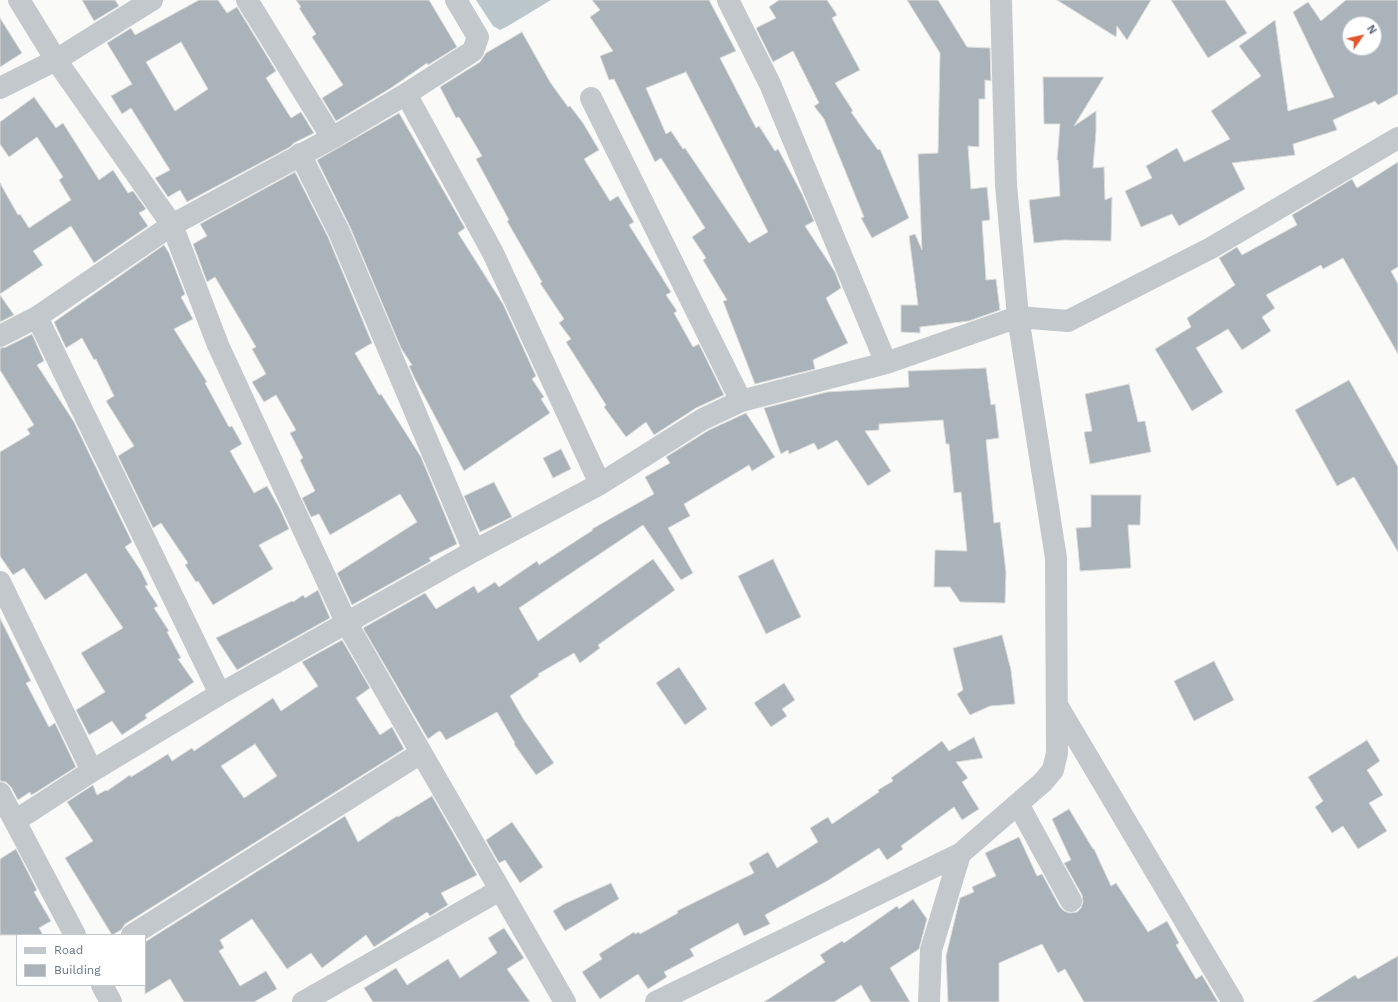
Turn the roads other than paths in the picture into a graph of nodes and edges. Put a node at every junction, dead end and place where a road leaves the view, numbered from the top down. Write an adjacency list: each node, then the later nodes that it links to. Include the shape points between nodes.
1 (19, 0): 7 (street)
2 (152, 0): 7 (street)
3 (247, 0): 11 (street)
4 (456, 0): 9 (street, via 478,37 473,51)
5 (728, 0): 18 (street, via 770,84)
6 (999, 1): 16 (street, via 1006,185)
7 (56, 60): 8 (street); 14 (street)
8 (0, 88)
9 (406, 94): 11 (street); 20 (street, via 493,253)
10 (591, 98): 19 (street)
11 (332, 138): 13 (street)
12 (1398, 138): 16 (street, via 1211,248 1068,321)
13 (300, 154): 14 (street); 21 (street, via 339,232)
14 (172, 225): 15 (street); 23 (street, via 218,345)
15 (37, 317): 17 (street); 24 (street)
16 (1018, 317): 18 (street); 25 (street, via 1056,558)
17 (0, 336)
18 (886, 363): 19 (street)
19 (741, 401): 20 (street, via 703,419)
20 (600, 484): 21 (street)
21 (474, 551): 23 (street)
22 (0, 582): 27 (street)
23 (347, 624): 24 (street); 26 (street)
24 (220, 694): 27 (street)
25 (1057, 704): 29 (street, via 1057,753 1053,770); 42 (street)
26 (421, 753): 32 (street); 35 (street)
27 (92, 771): 30 (street)
28 (0, 793): 30 (street)
29 (1018, 804): 31 (street); 33 (street)
30 (15, 821): 34 (street)
31 (960, 854): 40 (street); 41 (street, via 931,950)
32 (500, 890): 38 (street); 39 (street)
33 (1072, 901)
34 (74, 934)
35 (134, 934)
36 (103, 986): 37 (street)
37 (111, 1002)
38 (303, 1002)
39 (565, 1002)
40 (656, 1002)
41 (929, 1002)
42 (1233, 1002)

